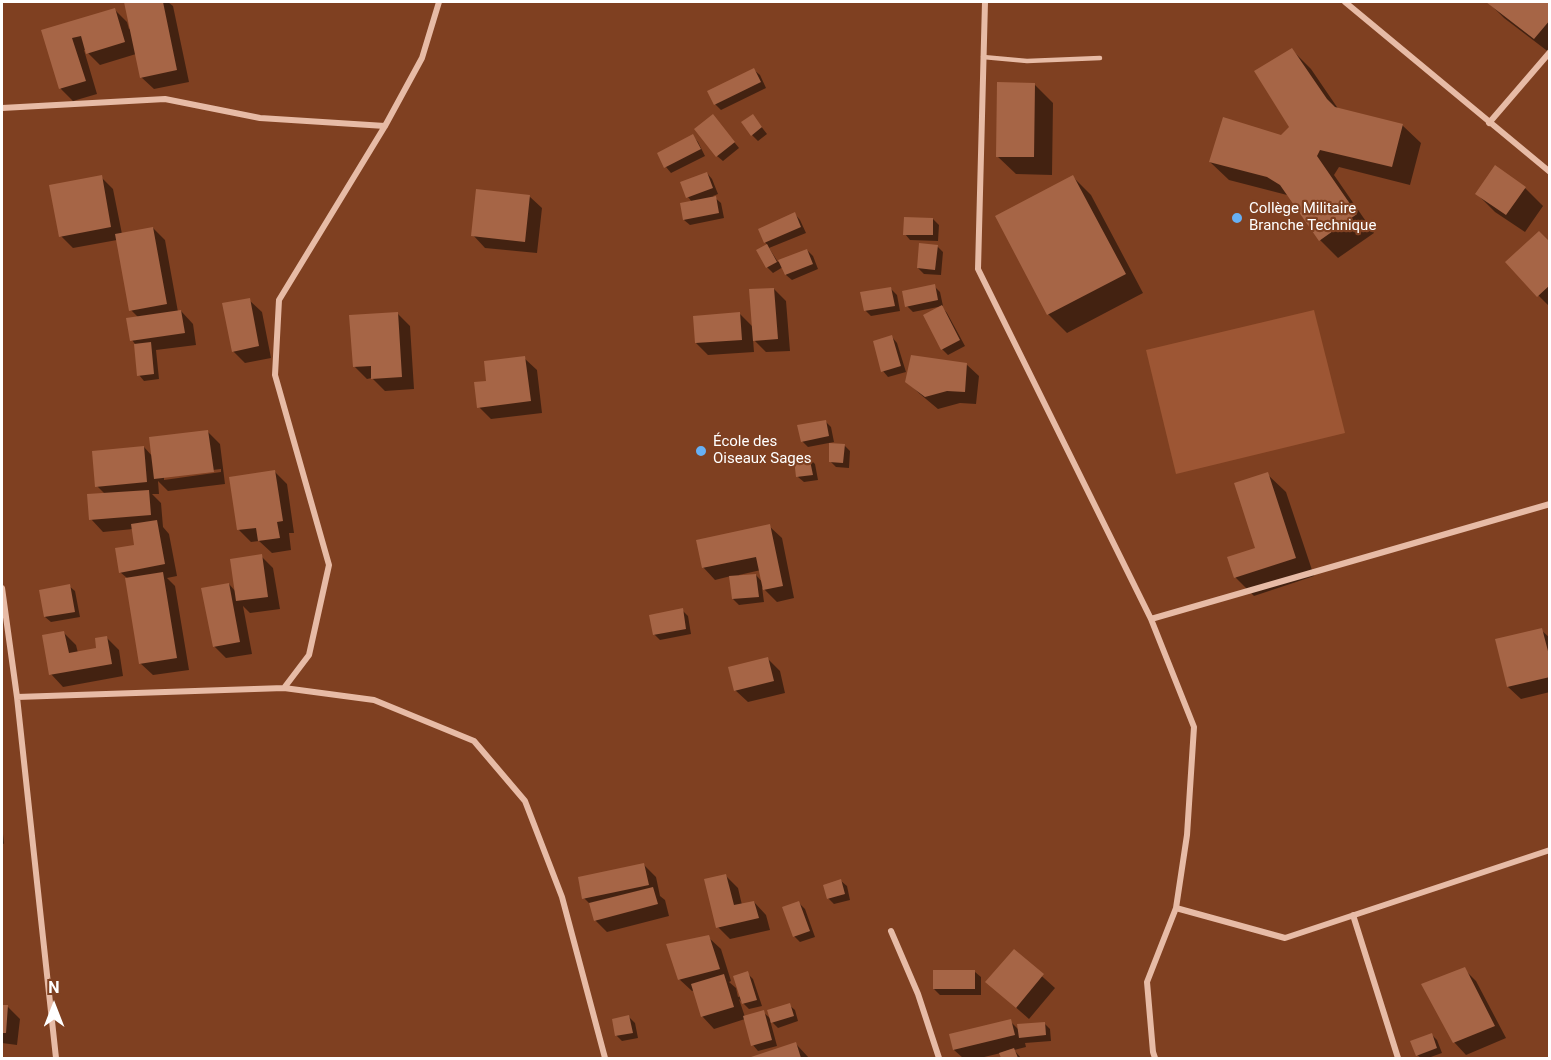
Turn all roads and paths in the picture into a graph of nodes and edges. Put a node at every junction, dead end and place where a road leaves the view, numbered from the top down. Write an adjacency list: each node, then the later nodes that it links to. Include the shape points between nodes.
1 (439, 2): 9 (street, via 422,58)
2 (985, 2): 5 (street)
3 (1345, 2): 8 (street)
4 (1550, 52): 8 (street)
5 (983, 57): 6 (lane, via 1027,61); 13 (street, via 978,269)
6 (1100, 58)
7 (2, 108): 9 (street, via 165,99 260,118)
8 (1489, 123): 10 (street)
9 (385, 126): 14 (street, via 279,300 275,375 329,565 309,655)
10 (1550, 172)
11 (1550, 504): 13 (street)
12 (2, 588): 15 (street)
13 (1151, 619): 17 (street, via 1194,727 1187,835)
14 (284, 688): 15 (street); 21 (street, via 374,700 474,741 525,801 562,897)
15 (17, 697): 20 (street)
16 (1550, 850): 18 (street)
17 (1176, 908): 18 (street, via 1286,938); 23 (street, via 1148,982)
18 (1353, 915): 24 (street)
19 (891, 931): 22 (street, via 918,994)
20 (56, 1059)
21 (605, 1059)
22 (939, 1059)
23 (1155, 1059)
24 (1398, 1059)

